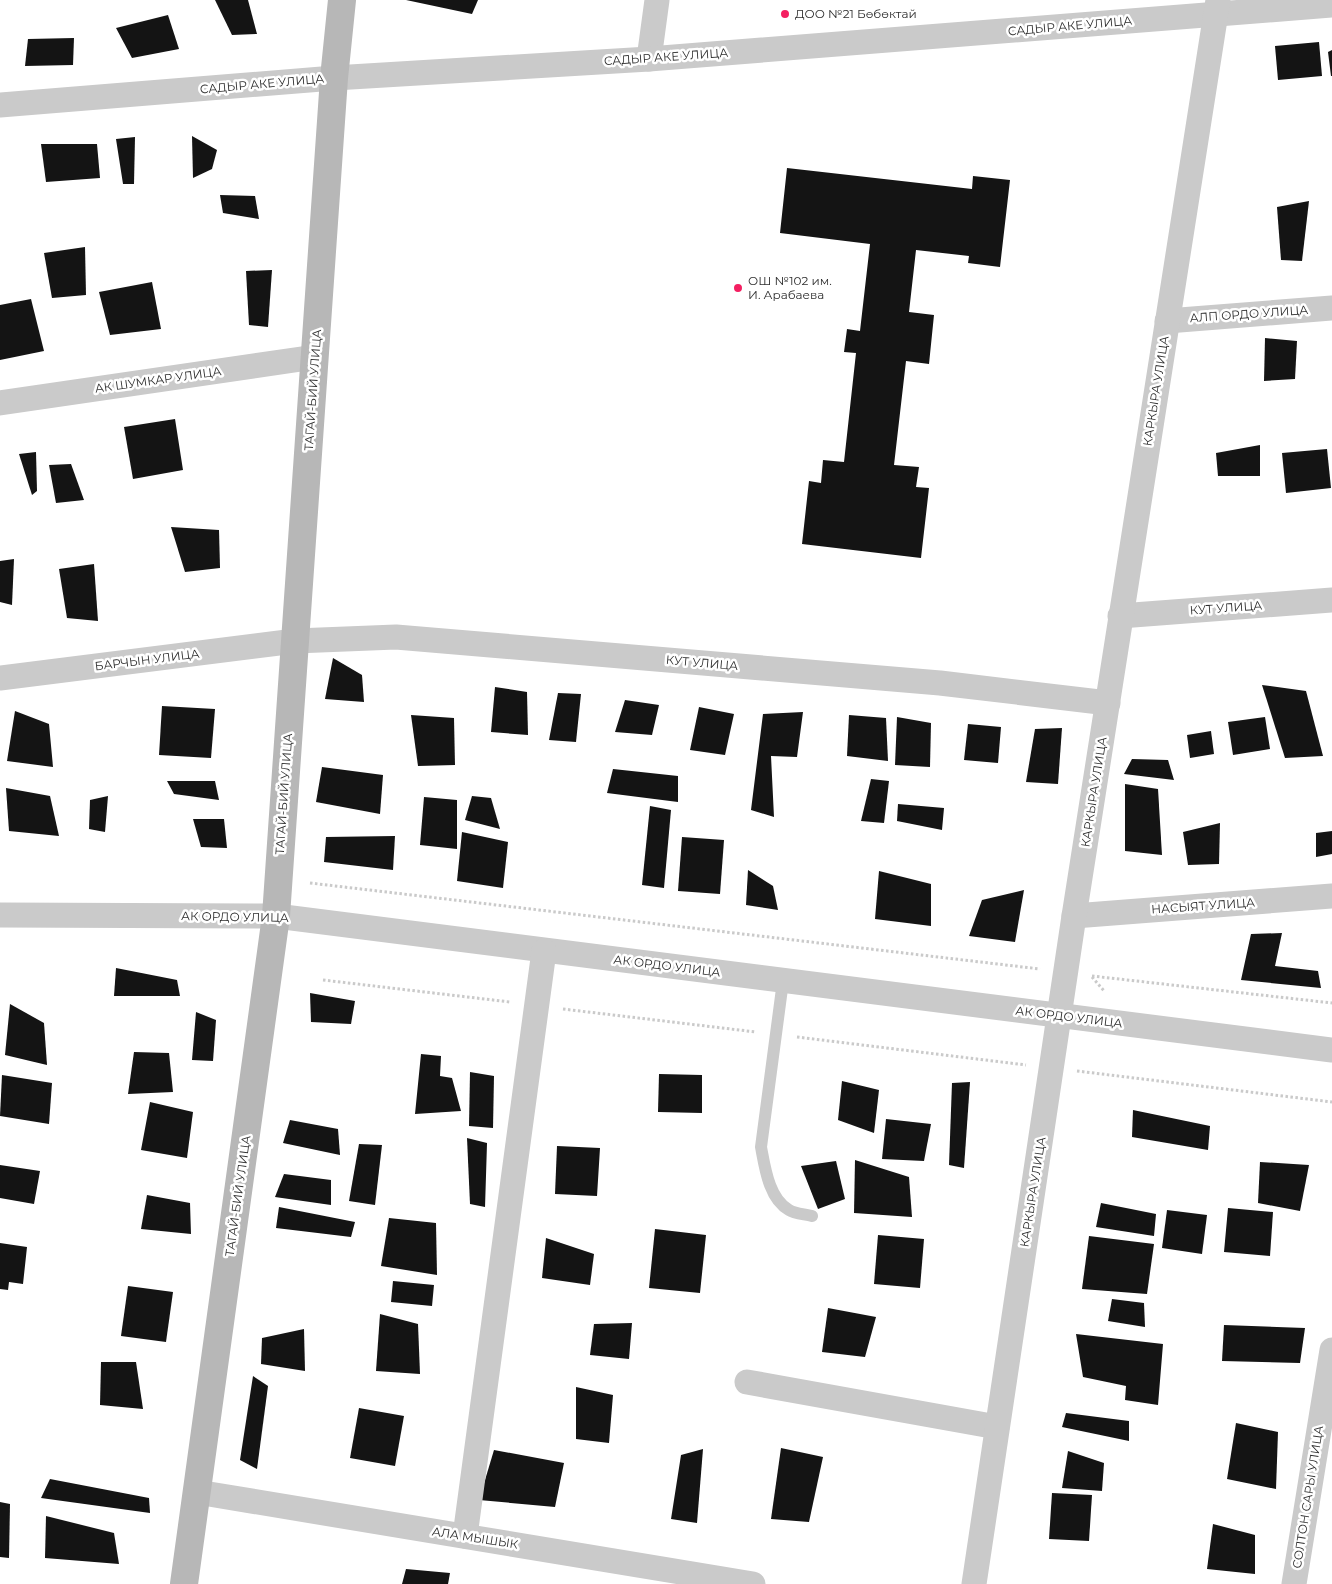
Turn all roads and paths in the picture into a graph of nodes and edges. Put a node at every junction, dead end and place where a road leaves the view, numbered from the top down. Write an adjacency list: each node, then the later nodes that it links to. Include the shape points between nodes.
1 (342, 0): 6 (street, ТАГАЙ-БИЙ УЛИЦА)
2 (657, 0): 5 (street)
3 (1332, 5): 4 (street, САДЫР АКЕ УЛИЦА)
4 (1217, 7): 5 (street, САДЫР АКЕ УЛИЦА); 9 (street, КАРКЫРА УЛИЦА)
5 (650, 59): 6 (street, САДЫР АКЕ УЛИЦА)
6 (334, 78): 7 (street, САДЫР АКЕ УЛИЦА); 10 (street, ТАГАЙ-БИЙ УЛИЦА)
7 (0, 105)
8 (1332, 308): 9 (street, АЛП ОРДО УЛИЦА)
9 (1167, 320): 13 (street, КАРКЫРА УЛИЦА)
10 (315, 356): 11 (street, АК ШУМКАР УЛИЦА); 14 (street, ТАГАЙ-БИЙ УЛИЦА)
11 (0, 403)
12 (1332, 600): 13 (street, КУТ УЛИЦА)
13 (1120, 616): 16 (street, КАРКЫРА УЛИЦА)
14 (295, 641): 15 (street, БАРЧЫН УЛИЦА); 16 (street, КУТ УЛИЦА, via 406,638 940,683); 20 (street, ТАГАЙ-БИЙ УЛИЦА)
15 (0, 678)
16 (1108, 703): 21 (street, КАРКЫРА УЛИЦА)
17 (310, 884): 23 (path)
18 (1332, 896): 21 (street, НАСЫЯТ УЛИЦА)
19 (0, 915): 20 (street, АК ОРДО УЛИЦА)
20 (276, 916): 22 (street, АК ОРДО УЛИЦА); 38 (street, ТАГАЙ-БИЙ УЛИЦА)
21 (1074, 916): 29 (street, КАРКЫРА УЛИЦА)
22 (544, 950): 25 (street, АК ОРДО УЛИЦА); 28 (street)
23 (1043, 970)
24 (322, 980): 28 (path)
25 (783, 981): 29 (street, АК ОРДО УЛИЦА); 30 (lane)
26 (1105, 992): 27 (path, via 1091,976)
27 (1332, 1004)
28 (538, 1006): 30 (path); 39 (street)
29 (1059, 1016): 31 (street, АК ОРДО УЛИЦА); 32 (street, КАРКЫРА УЛИЦА)
30 (776, 1034): 32 (path); 34 (lane, via 761,1147 766,1173 784,1206 790,1211)
31 (1332, 1050)
32 (1052, 1068): 33 (path); 37 (street, КАРКЫРА УЛИЦА)
33 (1332, 1102)
34 (812, 1216)
35 (1332, 1350): 43 (street, СОЛТОН САРЫ УЛИЦА)
36 (747, 1382): 37 (street)
37 (997, 1426): 42 (street, КАРКЫРА УЛИЦА)
38 (197, 1492): 39 (street, АЛА МЫШЫК); 40 (street, ТАГАЙ-БИЙ УЛИЦА)
39 (465, 1536): 41 (street, АЛА МЫШЫК)
40 (184, 1584)
41 (753, 1584)
42 (974, 1584)
43 (1294, 1584)

